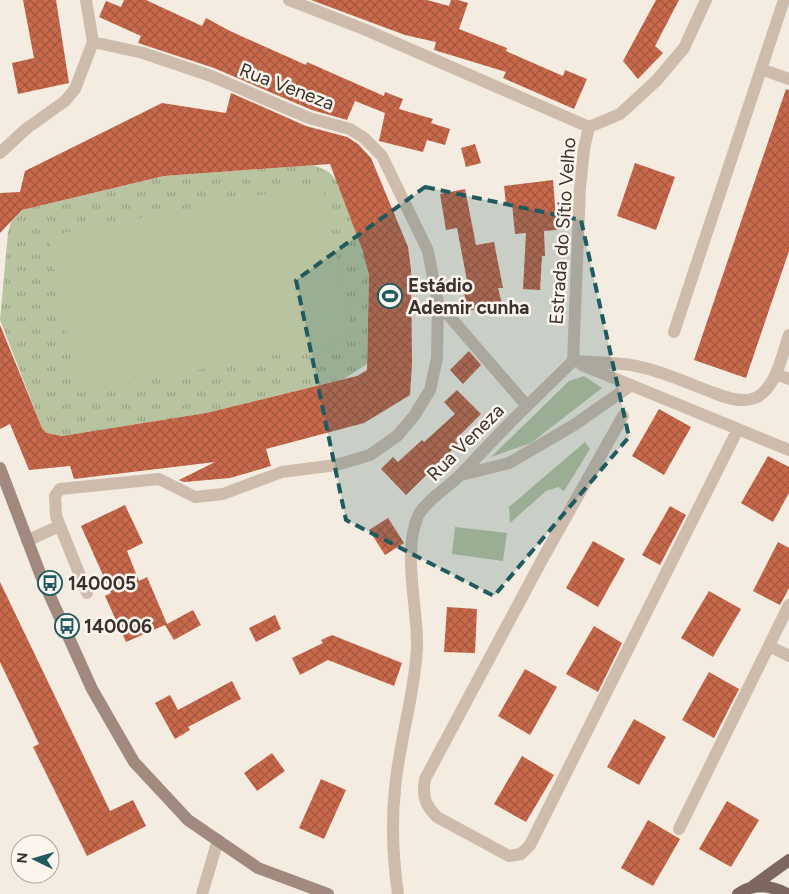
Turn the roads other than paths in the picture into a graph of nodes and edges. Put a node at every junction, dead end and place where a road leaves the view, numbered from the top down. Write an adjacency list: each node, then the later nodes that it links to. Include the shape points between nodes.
1 (86, 0): 5 (street)
2 (289, 0): 8 (street)
3 (706, 0): 8 (street, Estrada do Sítio Velho, via 684,48 656,81 620,114)
4 (784, 0): 6 (street)
5 (94, 42): 9 (street, via 75,89 65,101); 10 (street, Rua Veneza, via 143,53 211,76 309,118 350,129 364,138 382,156 428,251)
6 (761, 69): 7 (street); 11 (street)
7 (789, 79)
8 (589, 127): 13 (street, Estrada do Sítio Velho, via 580,188)
9 (0, 153)
10 (438, 303): 17 (street, Rua Veneza); 23 (street, via 437,358 430,390 397,436 370,455 336,465 282,472 223,494 195,497 159,479 60,489 54,506)
11 (674, 332)
12 (789, 335): 14 (street)
13 (573, 361): 14 (street, via 647,369 744,401 766,390); 16 (street); 17 (street)
14 (776, 374): 15 (street)
15 (789, 379)
16 (630, 386): 19 (street); 22 (street, via 574,425 508,463)
17 (527, 406): 22 (street, Rua Veneza)
18 (624, 416): 19 (street, via 543,558 425,779 423,794 428,808 438,817 510,856 521,854 530,845)
19 (738, 429): 20 (street)
20 (789, 450)
21 (0, 468): 24 (main road)
22 (461, 474): 35 (street, Rua Veneza, via 419,513 412,531 417,648 395,788 392,829)
23 (60, 526): 24 (street); 25 (street)
24 (27, 541): 30 (main road, via 92,690 134,762 188,820)
25 (87, 593)
26 (789, 605): 27 (street)
27 (769, 646): 28 (street); 29 (street)
28 (789, 656)
29 (679, 829)
30 (218, 840): 33 (street); 34 (main road, via 258,868)
31 (789, 860): 32 (main road)
32 (752, 887): 36 (main road); 37 (main road, via 776,888)
33 (202, 894)
34 (328, 894)
35 (398, 894)
36 (735, 894)
37 (787, 894)

